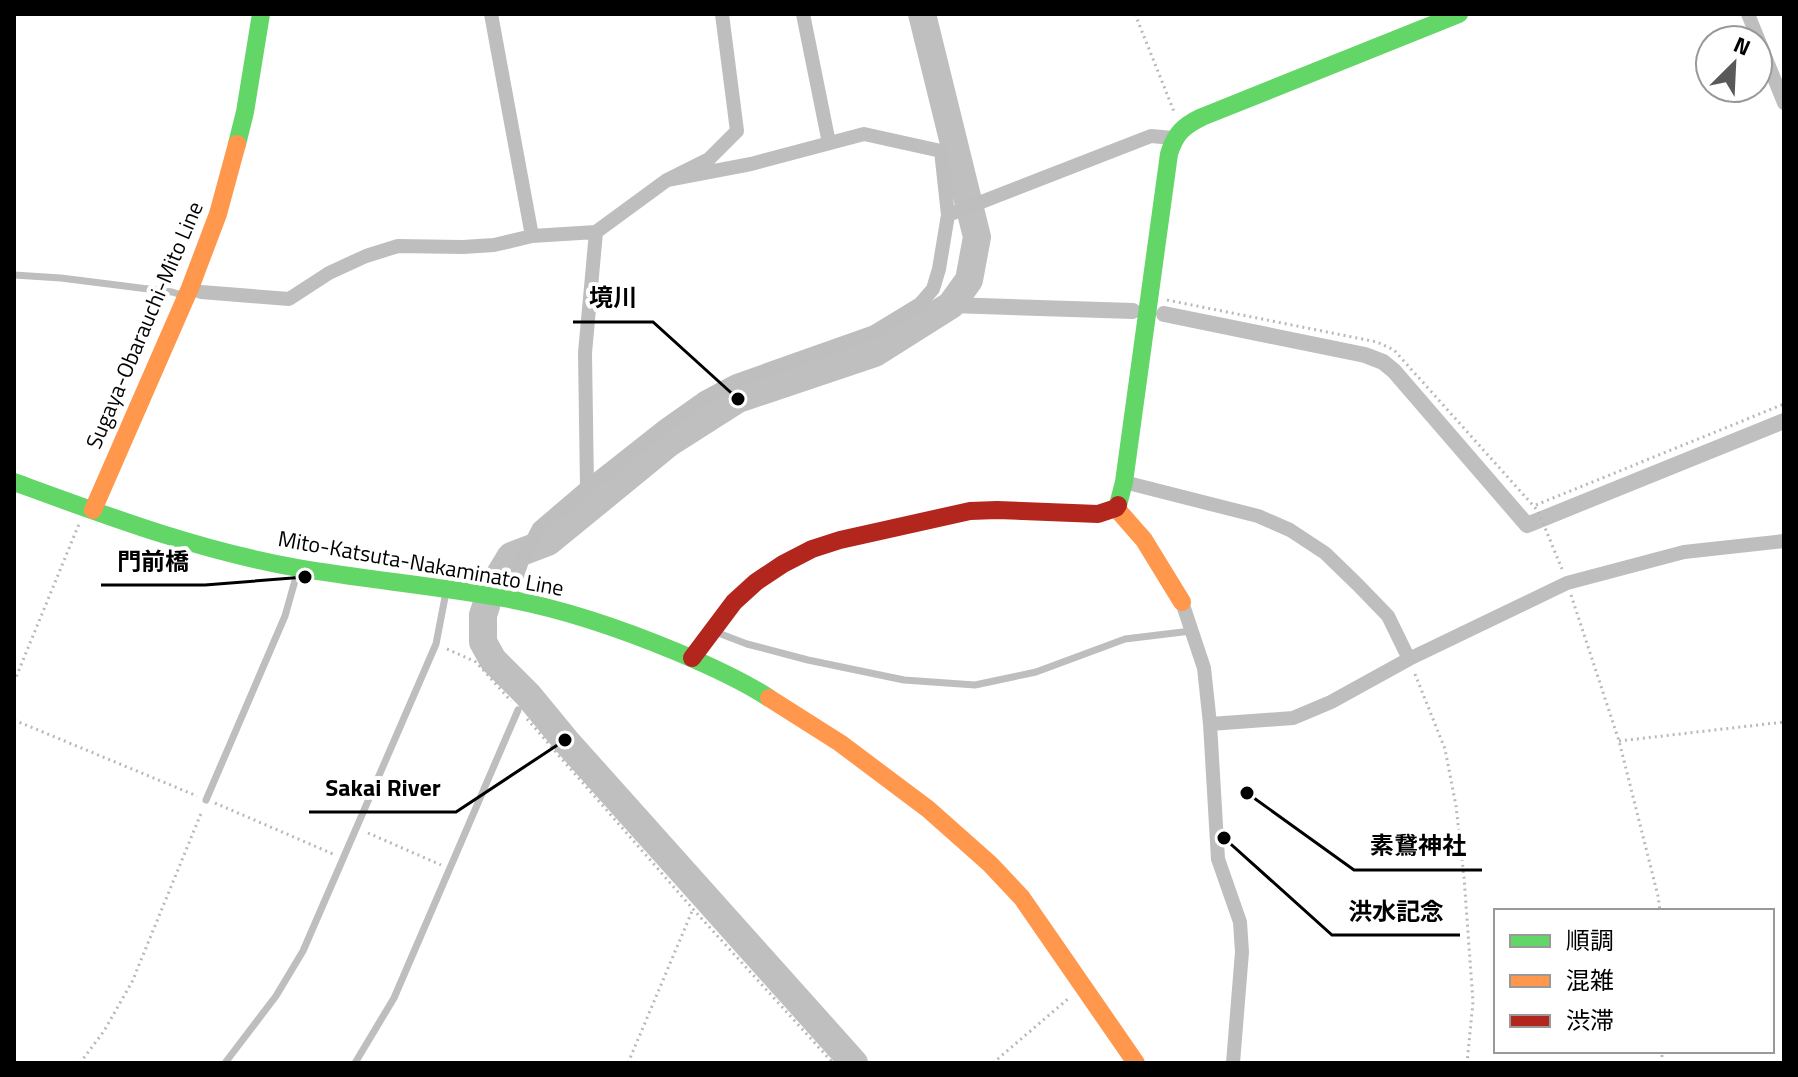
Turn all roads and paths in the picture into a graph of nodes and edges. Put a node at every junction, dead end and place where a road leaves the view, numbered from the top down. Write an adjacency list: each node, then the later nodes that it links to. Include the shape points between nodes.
1 (261, 14): 16 (main road, Sugaya-Obarauchi-Mito Line, via 235,157)
2 (491, 14): 14 (street)
3 (722, 14): 11 (street, via 737,131 709,159)
4 (803, 14): 10 (street)
5 (1135, 14): 9 (path)
6 (1459, 14): 9 (main road, via 1202,117)
7 (1748, 14): 8 (street)
8 (1784, 103)
9 (1177, 132): 12 (street, via 1151,136); 17 (main road)
10 (829, 143): 11 (street); 12 (street, via 864,134 941,151)
11 (667, 180): 13 (street)
12 (954, 213): 21 (street, via 933,289 920,304 874,332 736,381 704,398)
13 (596, 232): 14 (street); 21 (street, via 585,353)
14 (532, 236): 16 (street, via 494,245 398,246 329,273 289,299)
15 (14, 275): 16 (lane)
16 (188, 292): 24 (main road, Sugaya-Obarauchi-Mito Line)
17 (1149, 297): 20 (main road); 22 (path, via 1377,342 1394,350)
18 (1784, 404): 22 (path)
19 (14, 482): 24 (main road, Mito-Katsuta-Nakaminato Line)
20 (1124, 482): 23 (main road); 35 (street, via 1258,516 1290,530 1325,553 1388,616)
21 (587, 487): 29 (street, via 539,528)
22 (1534, 506): 27 (path)
23 (1116, 508): 30 (main road); 31 (main road, via 1098,514 970,511 840,540 812,549 765,576)
24 (93, 510): 26 (main road, Mito-Katsuta-Nakaminato Line, via 202,546); 36 (path, via 80,521)
25 (1784, 541): 27 (street, via 1684,552)
26 (298, 568): 28 (main road, Mito-Katsuta-Nakaminato Line); 42 (lane, via 285,616)
27 (1567, 583): 35 (street); 41 (path)
28 (446, 590): 29 (main road, Mito-Katsuta-Nakaminato Line); 33 (lane)
29 (509, 599): 34 (main road, Mito-Katsuta-Nakaminato Line, via 602,622)
30 (1182, 602): 32 (street)
31 (711, 631): 32 (lane, via 808,660 904,680 975,685 1036,672 1125,639); 34 (main road)
32 (1192, 631): 40 (street, via 1204,668)
33 (436, 644): 37 (path, via 476,662); 43 (lane)
34 (692, 658): 48 (main road, Mito-Katsuta-Nakaminato Line, via 774,699 928,809 1022,898)
35 (1409, 659): 40 (street, via 1293,718); 57 (path, via 1445,749 1456,806 1473,1002)
36 (14, 682)
37 (518, 710): 45 (lane); 46 (path)
38 (14, 720): 42 (path)
39 (1784, 722): 41 (path)
40 (1210, 724): 56 (street, via 1218,859 1240,922)
41 (1619, 741): 47 (path)
42 (206, 800): 44 (path); 49 (path, via 132,982)
43 (357, 828): 44 (lane); 45 (path)
44 (344, 858): 50 (lane, via 303,951)
45 (449, 869): 51 (lane, via 394,998)
46 (693, 909): 52 (path); 53 (path)
47 (1660, 909)
48 (1085, 988): 54 (path); 55 (main road, Mito-Katsuta-Nakaminato Line)
49 (80, 1063)
50 (225, 1063)
51 (355, 1063)
52 (628, 1063)
53 (833, 1063)
54 (993, 1063)
55 (1136, 1063)
56 (1233, 1063)
57 (1467, 1063)

